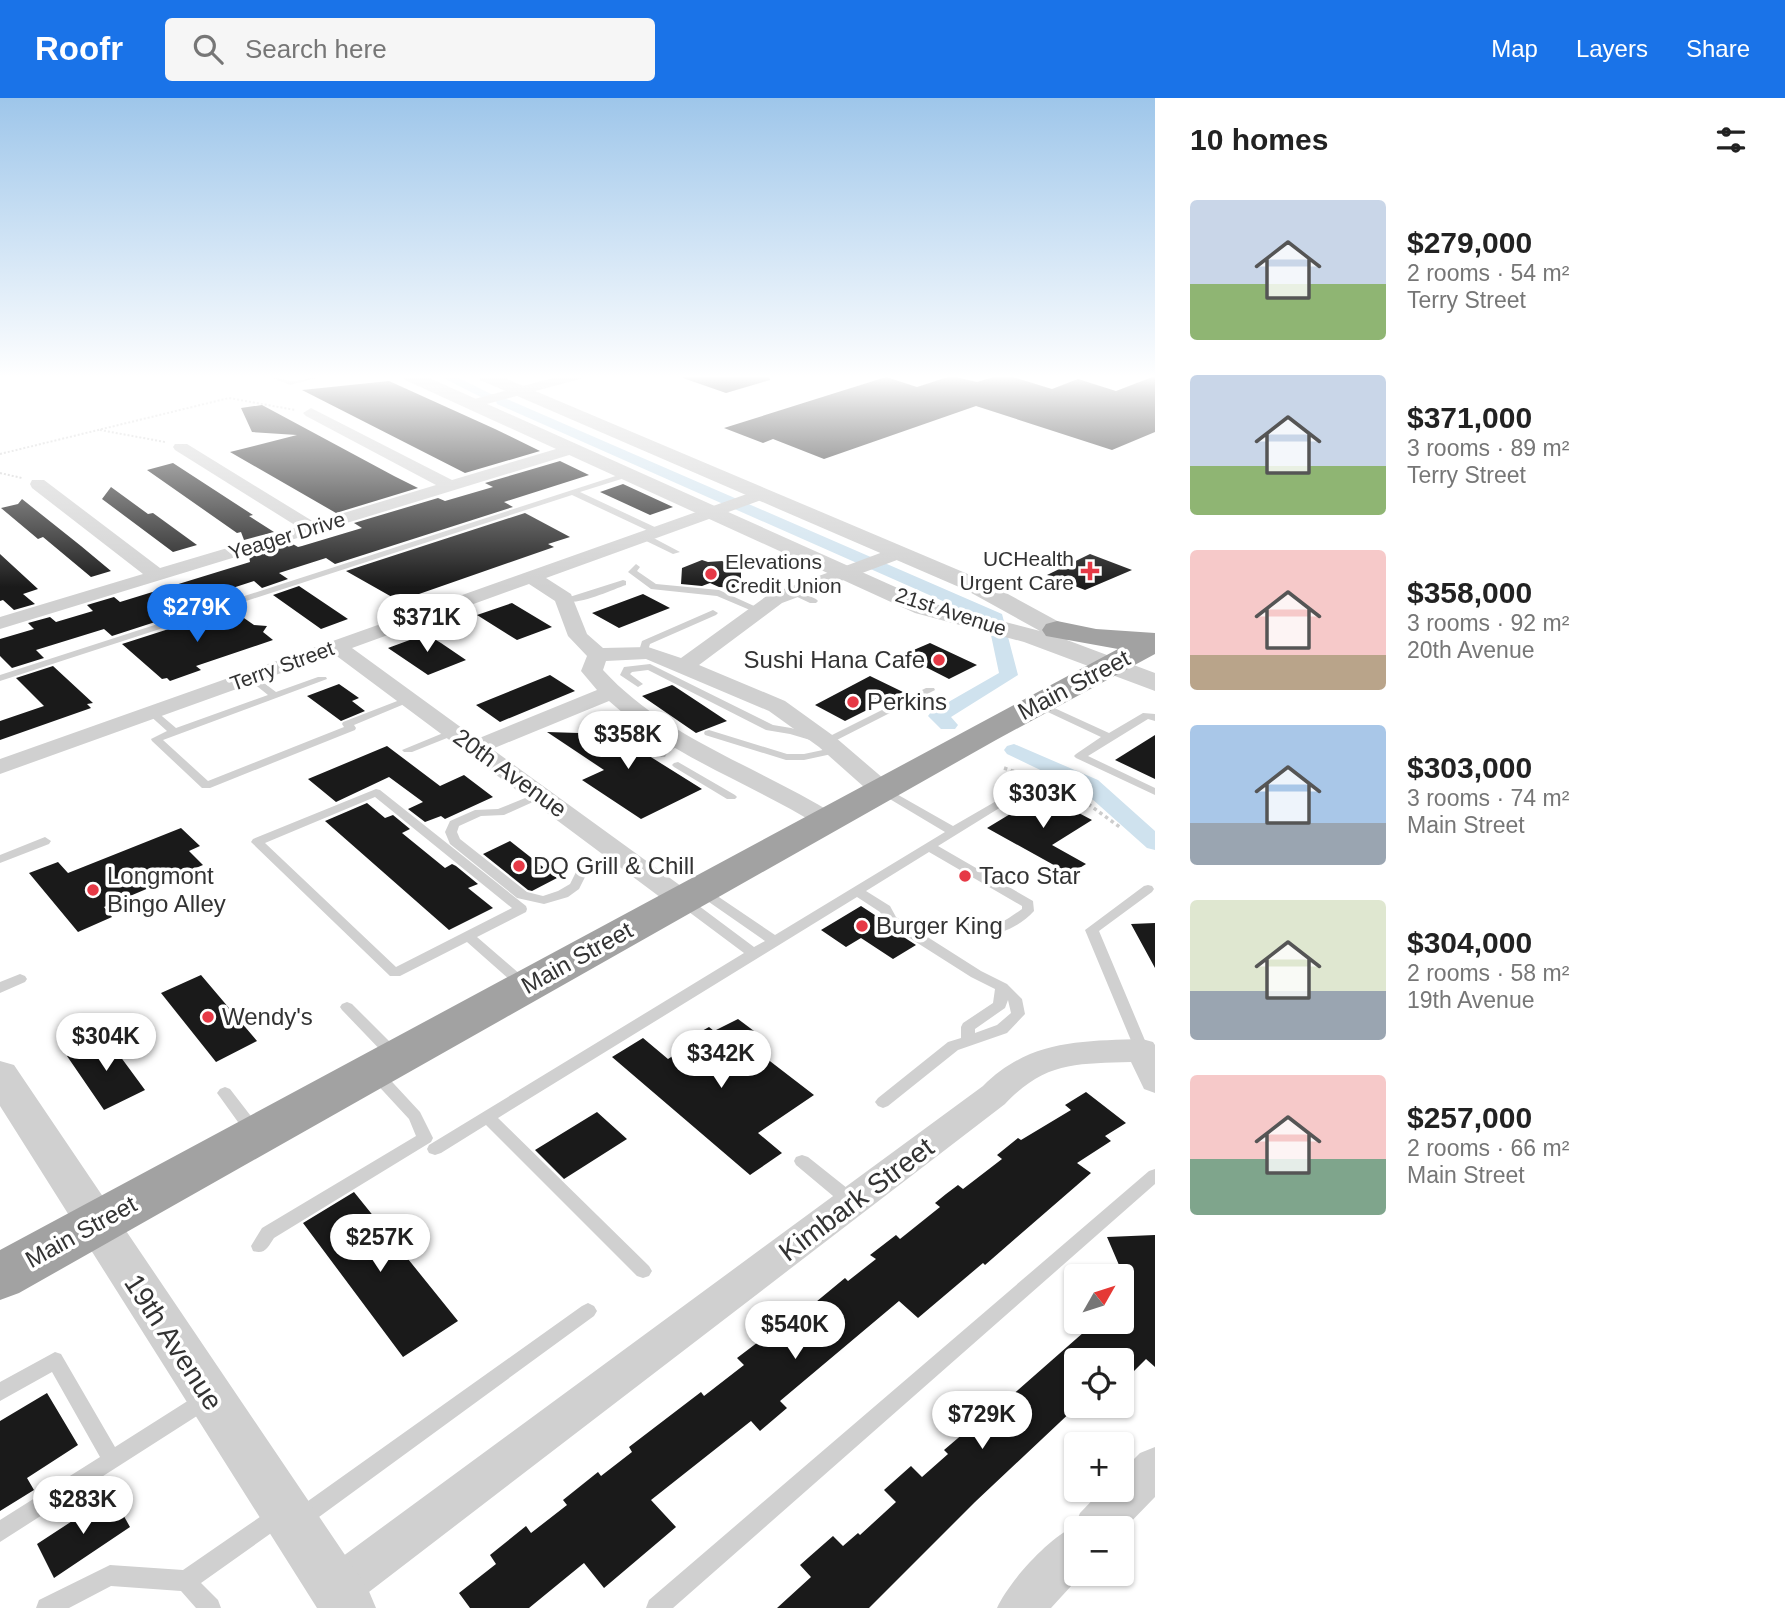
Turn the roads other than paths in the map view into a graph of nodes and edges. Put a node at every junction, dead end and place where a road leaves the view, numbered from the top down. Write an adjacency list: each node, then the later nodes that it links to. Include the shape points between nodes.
1 (375, 446): 8 (street)
2 (567, 446): 5 (street, 21st Avenue)
3 (642, 446): 10 (street, 21st Avenue)
4 (181, 447): 12 (street)
5 (573, 449): 6 (street, 21st Avenue); 8 (street, Yeager Drive)
6 (628, 474): 9 (lane); 11 (street, 21st Avenue)
7 (38, 484): 17 (street)
8 (452, 487): 12 (street, Yeager Drive)
9 (573, 492): 13 (lane); 34 (lane)
10 (753, 497): 11 (street, Terry Street); 15 (street, 21st Avenue)
11 (718, 509): 13 (street, Terry Street); 15 (street, 21st Avenue)
12 (312, 528): 17 (street, Yeager Drive)
13 (650, 533): 14 (lane); 18 (street, Terry Street)
14 (676, 552)
15 (873, 563): 20 (street); 26 (street, 21st Avenue, via 974,585); 26 (street, 21st Avenue, via 923,608)
16 (636, 567): 23 (lane, via 632,572 654,587 719,593)
17 (158, 576): 25 (street, Yeager Drive)
18 (532, 577): 21 (street); 28 (street, Terry Street)
19 (622, 583): 21 (lane)
20 (794, 592): 22 (lane); 23 (street)
21 (565, 600): 30 (street, via 578,636)
22 (813, 601)
23 (760, 611): 32 (street)
24 (713, 613): 29 (lane, via 645,643)
25 (0, 624)
26 (1036, 634): 27 (highway); 31 (street, 21st Avenue); 36 (highway)
27 (1153, 643): 31 (highway, Main Street)
28 (337, 647): 33 (street, Terry Street); 42 (street, 20th Avenue)
29 (643, 654): 30 (street); 32 (street)
30 (598, 655): 40 (street, via 592,671)
31 (1113, 665): 36 (highway, Main Street); 37 (street, 21st Avenue)
32 (684, 666): 50 (street, via 776,706)
33 (252, 677): 41 (lane); 44 (street, Terry Street)
34 (0, 678)
35 (322, 678): 41 (lane)
36 (1077, 683): 43 (highway, Main Street)
37 (1155, 683)
38 (638, 684): 50 (lane, via 625,675 628,669 661,670 770,729 791,731)
39 (930, 690): 50 (lane)
40 (609, 693): 49 (street, via 671,748); 51 (street)
41 (275, 696): 46 (lane)
42 (409, 700): 46 (lane, via 206,786 156,739); 47 (street, 20th Avenue)
43 (1039, 704): 48 (lane); 56 (highway, Main Street)
44 (152, 713): 46 (lane); 54 (street, Terry Street)
45 (1155, 718): 48 (lane, via 1147,715)
46 (175, 732)
47 (453, 732): 51 (street, 20th Avenue); 52 (lane)
48 (1110, 737): 57 (lane, via 1080,756)
49 (706, 743): 50 (lane, via 786,757 804,757); 60 (street)
50 (832, 746): 56 (street)
51 (475, 748): 58 (street, 20th Avenue)
52 (408, 750)
53 (678, 765): 59 (lane)
54 (0, 767)
55 (1033, 779): 61 (lane)
56 (882, 790): 60 (highway, Main Street); 61 (lane)
57 (1155, 792)
58 (540, 795): 64 (street, 20th Avenue); 64 (lane, via 500,813 479,813 454,824 454,841 522,895 544,900 563,894 575,886 580,875)
59 (731, 797)
60 (827, 820): 68 (highway, Main Street)
61 (954, 832): 63 (lane)
62 (46, 841): 65 (lane)
63 (930, 847): 67 (lane); 69 (lane, via 1028,904 1028,911 995,932)
64 (621, 854): 68 (street, 20th Avenue)
65 (0, 859)
66 (1148, 888): 78 (lane, via 1092,930)
67 (857, 891): 71 (lane); 81 (lane, via 885,909 891,920 1002,987 1000,1005 968,1027 968,1042 953,1046)
68 (691, 895): 71 (lane); 72 (lane); 74 (highway, Main Street)
69 (963, 925)
70 (468, 936): 70 (lane, via 521,909 376,792 257,842 395,973); 74 (lane)
71 (775, 941): 72 (lane)
72 (754, 954): 82 (lane)
73 (20, 979): 75 (lane)
74 (526, 986): 77 (highway, Main Street)
75 (0, 988)
76 (347, 1007): 77 (lane)
77 (385, 1064): 83 (highway, Main Street); 89 (lane, via 425,1138 268,1233)
78 (1149, 1067): 87 (street, Kimbark Street, via 1072,1054 1019,1072)
79 (2, 1081): 88 (street, 19th Avenue)
80 (225, 1093): 83 (lane)
81 (883, 1102)
82 (487, 1117): 84 (lane); 90 (lane)
83 (256, 1135): 88 (highway, Main Street)
84 (435, 1149)
85 (802, 1161): 87 (lane)
86 (1155, 1175): 105 (lane)
87 (852, 1202): 102 (street, Kimbark Street)
88 (97, 1223): 91 (highway, Main Street); 94 (street, 19th Avenue)
89 (259, 1246)
90 (643, 1271)
91 (0, 1277)
92 (588, 1311): 98 (lane)
93 (0, 1392): 95 (lane, via 55,1360)
94 (210, 1397): 95 (lane); 98 (street, 19th Avenue)
95 (112, 1460): 99 (lane)
96 (1155, 1467): 97 (street)
97 (1107, 1516)
98 (289, 1517): 101 (lane); 102 (street, 19th Avenue)
99 (0, 1532)
100 (1064, 1561): 106 (street)
101 (186, 1581): 103 (lane, via 110,1575); 104 (lane)
102 (342, 1599)
103 (47, 1608)
104 (210, 1608)
105 (657, 1608)
106 (1020, 1608)

